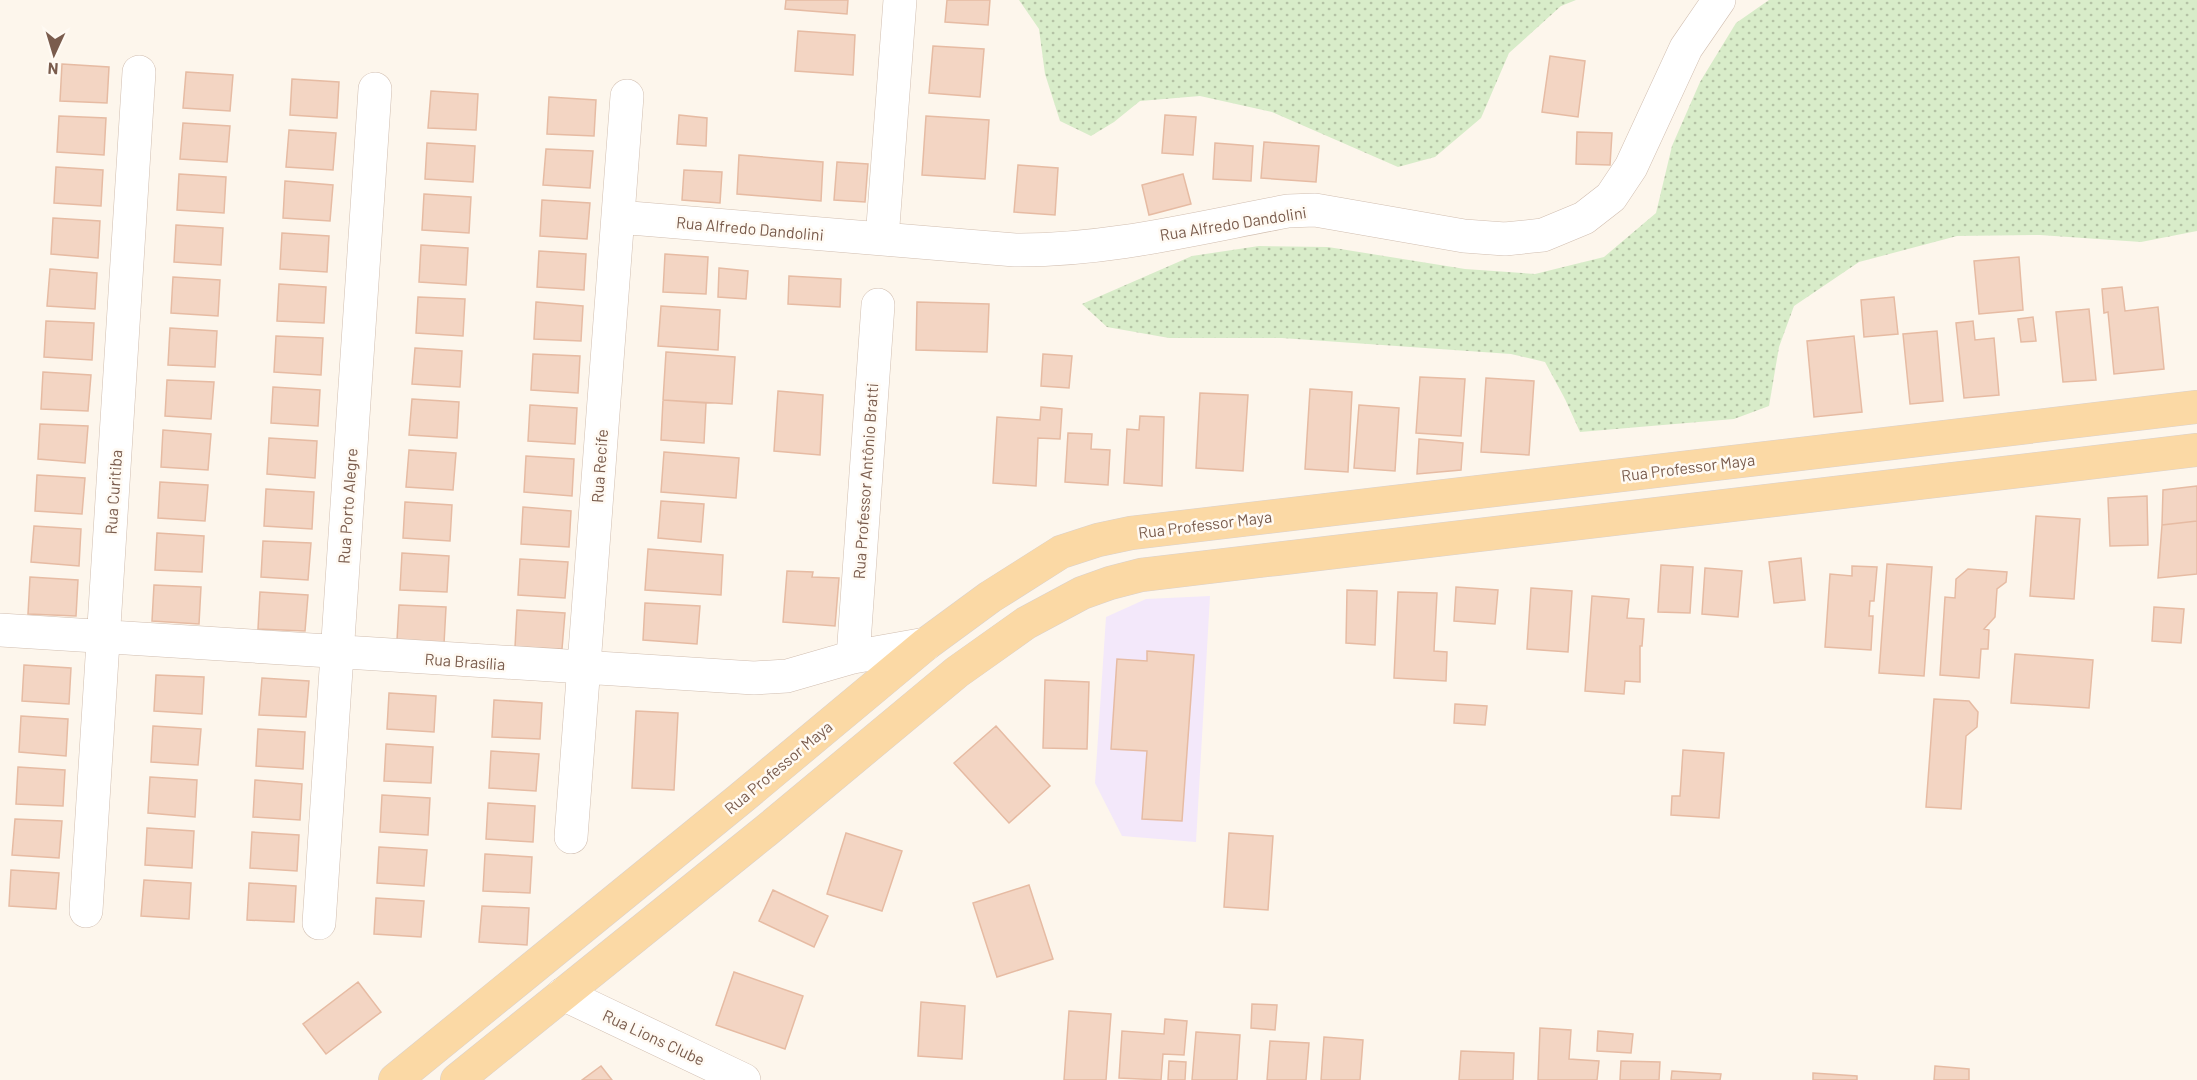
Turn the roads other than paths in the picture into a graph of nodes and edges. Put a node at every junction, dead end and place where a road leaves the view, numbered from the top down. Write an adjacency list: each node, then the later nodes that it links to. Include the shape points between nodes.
1 (900, 0): 7 (street)
2 (1719, 0): 7 (street, Rua Alfredo Dandolini, via 1686,48 1631,167 1611,197 1584,218 1543,235 1505,239 1464,236 1315,210 1287,211 1100,246 1057,250)
3 (140, 72): 18 (street, Rua Curitiba)
4 (375, 89): 20 (street, Rua Porto Alegre)
5 (627, 96): 6 (street, Rua Recife)
6 (618, 218): 7 (street, Rua Alfredo Dandolini); 22 (street, Rua Recife)
7 (882, 239)
8 (878, 305): 21 (street, Rua Professor Antônio Bratti)
9 (2197, 407): 10 (main road, Rua Professor Maya)
10 (1996, 431): 12 (main road); 13 (main road, Rua Professor Maya)
11 (2197, 450): 12 (main road)
12 (2001, 473): 15 (main road)
13 (1562, 482): 14 (main road, Rua Professor Maya); 15 (main road)
14 (1269, 517): 16 (main road); 19 (main road, Rua Professor Maya, via 1131,533 1061,552)
15 (1569, 524): 16 (main road)
16 (1276, 559): 23 (main road, via 1141,575 1110,583 1082,593 1026,623)
17 (0, 630): 18 (street, Rua Brasília)
18 (103, 637): 20 (street, Rua Brasília); 27 (street, Rua Curitiba)
19 (926, 644): 21 (street, Rua Brasília); 23 (main road); 24 (main road, Rua Professor Maya)
20 (337, 652): 22 (street, Rua Brasília); 28 (street, Rua Porto Alegre)
21 (853, 657): 22 (street, Rua Brasília, via 787,675 754,678)
22 (583, 669): 26 (street, Rua Recife)
23 (957, 672): 25 (main road)
24 (740, 799): 25 (main road); 29 (main road, Rua Professor Maya)
25 (766, 830): 30 (main road)
26 (571, 837)
27 (86, 911)
28 (319, 922)
29 (537, 964): 30 (main road); 31 (main road, Rua Professor Maya)
30 (563, 994): 32 (main road); 33 (street, Rua Lions Clube)
31 (394, 1080)
32 (457, 1080)
33 (744, 1080)

